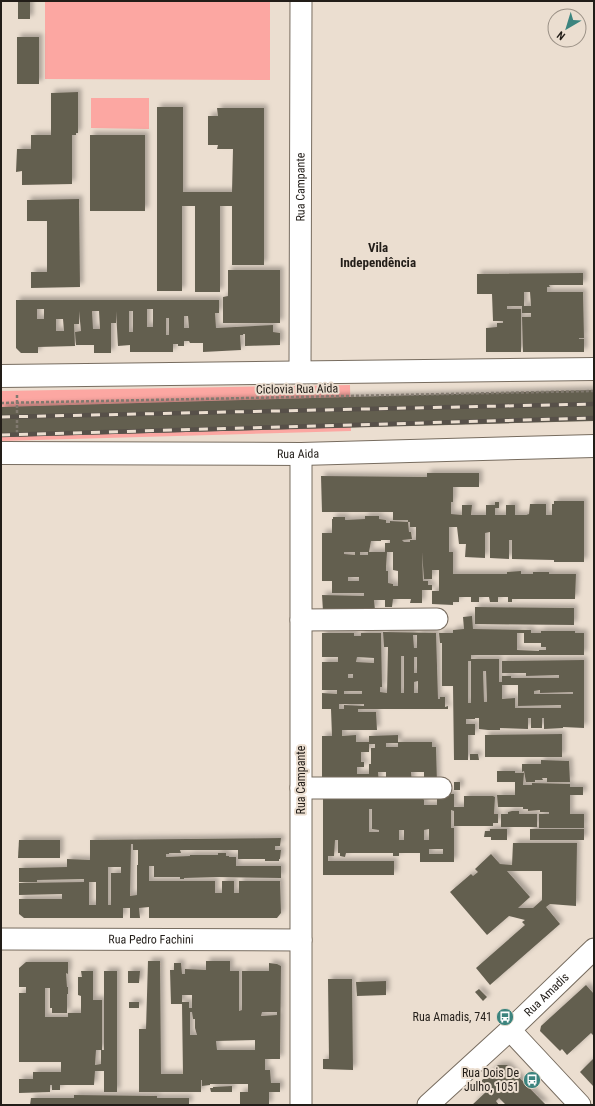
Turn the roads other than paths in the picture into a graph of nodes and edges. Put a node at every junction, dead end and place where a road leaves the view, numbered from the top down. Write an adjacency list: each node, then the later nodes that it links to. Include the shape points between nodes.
1 (301, 1): 3 (street, Rua Campante)
2 (594, 369): 3 (street)
3 (300, 373): 4 (street)
4 (9, 376)
5 (594, 446): 7 (street, Rua Aida)
6 (9, 454): 7 (street, Rua Aida)
7 (301, 454): 9 (street, Rua Campante)
8 (437, 619): 9 (street)
9 (301, 620): 10 (street, Rua Campante)
10 (301, 788): 11 (street); 13 (street, Rua Campante)
11 (441, 788)
12 (1, 939): 13 (street, Rua Pedro Fachini)
13 (301, 940): 16 (street, Rua Campante)
14 (594, 949): 15 (street, Rua Amadis)
15 (510, 1030): 17 (street, Rua Amadis); 18 (street)
16 (301, 1105)
17 (428, 1105)
18 (580, 1105)

